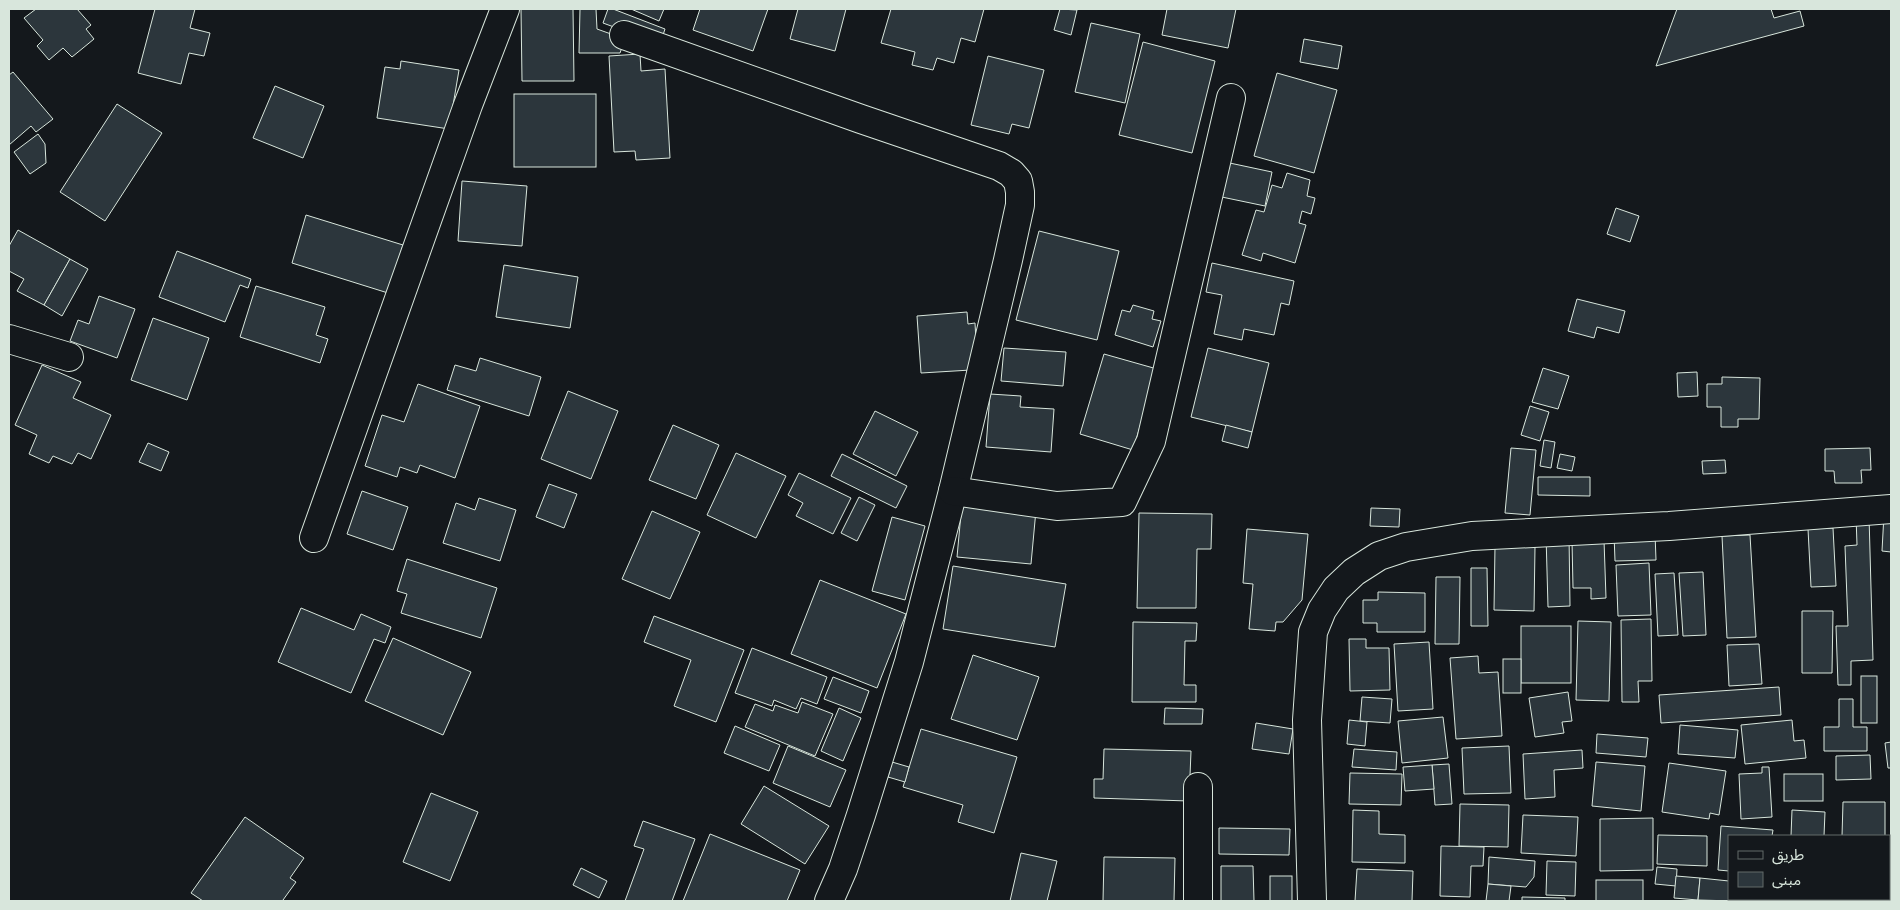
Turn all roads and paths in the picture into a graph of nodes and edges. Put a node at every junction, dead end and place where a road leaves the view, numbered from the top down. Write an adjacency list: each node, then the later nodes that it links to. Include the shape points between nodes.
1 (505, 9): 8 (street)
2 (624, 35): 6 (street, via 999,166 1018,181 1018,216)
3 (1231, 98): 6 (street, via 1151,441 1122,502 1057,506)
4 (9, 339): 5 (street)
5 (69, 357)
6 (953, 490): 10 (street, via 906,671 843,869)
7 (1891, 509): 12 (street, via 1669,526 1472,536 1406,547 1378,556 1354,572 1336,589 1313,632 1307,720)
8 (314, 538)
9 (1198, 787): 11 (street)
10 (829, 901)
11 (1198, 901)
12 (1312, 901)

